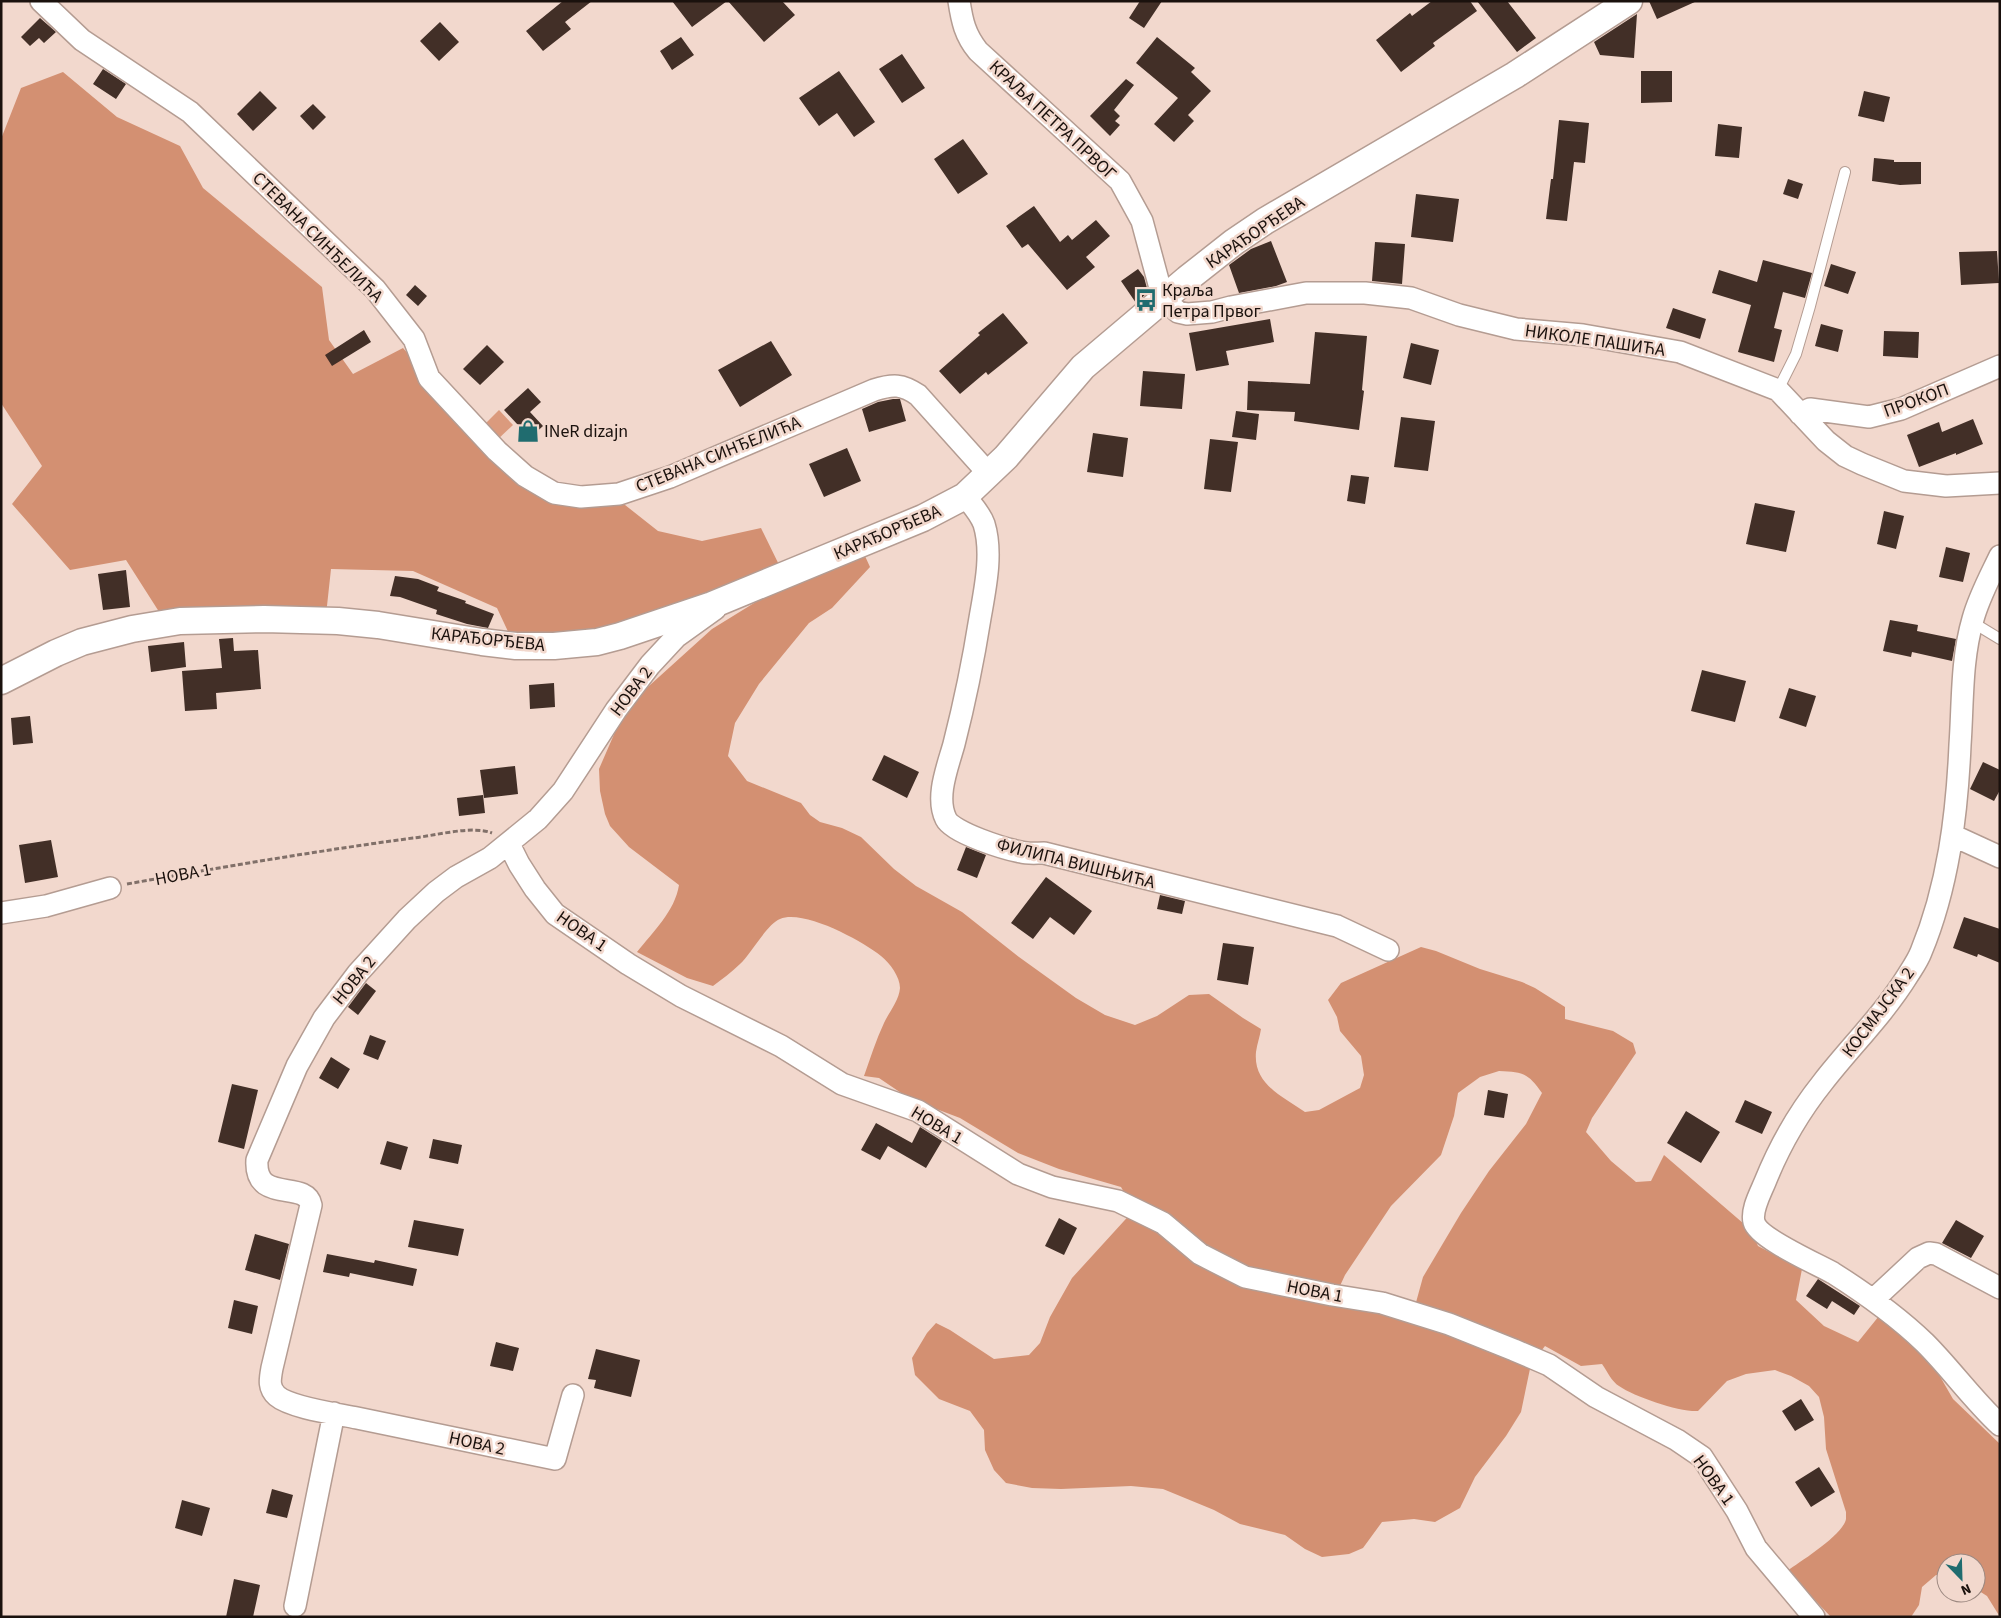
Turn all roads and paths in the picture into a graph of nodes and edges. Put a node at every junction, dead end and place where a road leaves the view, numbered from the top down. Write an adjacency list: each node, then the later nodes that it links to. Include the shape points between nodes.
1 (41, 1): 9 (street, СТЕВАНА СИНЂЕЛИЋА, via 82,40 190,112 368,283 414,339 429,378 497,451 525,476 554,493 581,497 619,494 670,477 887,386 908,388 918,395)
2 (959, 1): 5 (street, КРАЉА ПЕТРА ПРВОГ, via 963,26 978,51 1120,181 1142,221)
3 (1629, 1): 5 (street, КАРАЂОРЂЕВА, via 1506,80 1265,222 1210,260)
4 (1845, 172): 7 (lane, via 1798,346)
5 (1163, 299): 7 (street, НИКОЛЕ ПАШИЋА, via 1178,312 1187,314 1306,293 1365,293 1411,298 1459,315 1516,329 1583,335 1680,352); 9 (street, КАРАЂОРЂЕВА, via 1083,367 1006,457)
6 (2000, 366): 8 (street, ПРОКОП, via 1902,409 1869,417 1810,409)
7 (1778, 390): 8 (street, НИКОЛЕ ПАШИЋА)
8 (1800, 414): 10 (street, НИКОЛЕ ПАШИЋА, via 1845,456 1904,480 1946,486)
9 (988, 473): 11 (street, КАРАЂОРЂЕВА)
10 (2000, 483)
11 (965, 496): 13 (street, КАРАЂОРЂЕВА, via 923,518); 22 (street, ФИЛИПА ВИШЊИЋА, via 980,514 988,558 969,686 942,796 949,824 1022,852 1044,853 1337,926)
12 (2000, 556): 14 (street, КОСМАЈСКА 2)
13 (733, 597): 16 (street, КАРАЂОРЂЕВА, via 620,636 554,646 482,642 338,620 180,621 132,628 82,642); 18 (street, НОВА 2, via 676,637 650,665 563,791 538,819)
14 (1972, 622): 15 (lane); 17 (street, КОСМАЈСКА 2, via 1964,665)
15 (2000, 638)
16 (1, 680)
17 (1952, 835): 19 (street); 24 (street, КОСМАЈСКА 2, via 1937,905 1921,954 1896,994 1799,1115 1769,1172 1754,1214 1755,1226 1765,1236)
18 (508, 844): 20 (path, НОВА 1, via 502,837 486,831 465,831 253,861); 26 (street, НОВА 2, via 436,892 358,973 324,1018 297,1066 257,1160 256,1171 265,1184 304,1194 311,1204 272,1368 272,1390 287,1402); 29 (street, НОВА 1, via 535,889 555,914 628,964 681,996 781,1046 842,1084 918,1112 1018,1174 1052,1187 1118,1201 1163,1223 1200,1254 1245,1277 1382,1303 1449,1324 1514,1350 1549,1365 1596,1397 1678,1440 1702,1457 1756,1548)
19 (2000, 857)
20 (110, 888): 21 (street, via 46,906)
21 (1, 912)
22 (1388, 950)
23 (2000, 1288): 24 (street, via 1929,1253 1918,1258)
24 (1874, 1300): 27 (street, КОСМАЈСКА 2, via 1925,1344)
25 (573, 1395): 26 (street, НОВА 2, via 555,1459)
26 (334, 1413): 28 (street)
27 (2000, 1425)
28 (295, 1606)
29 (1814, 1617)

